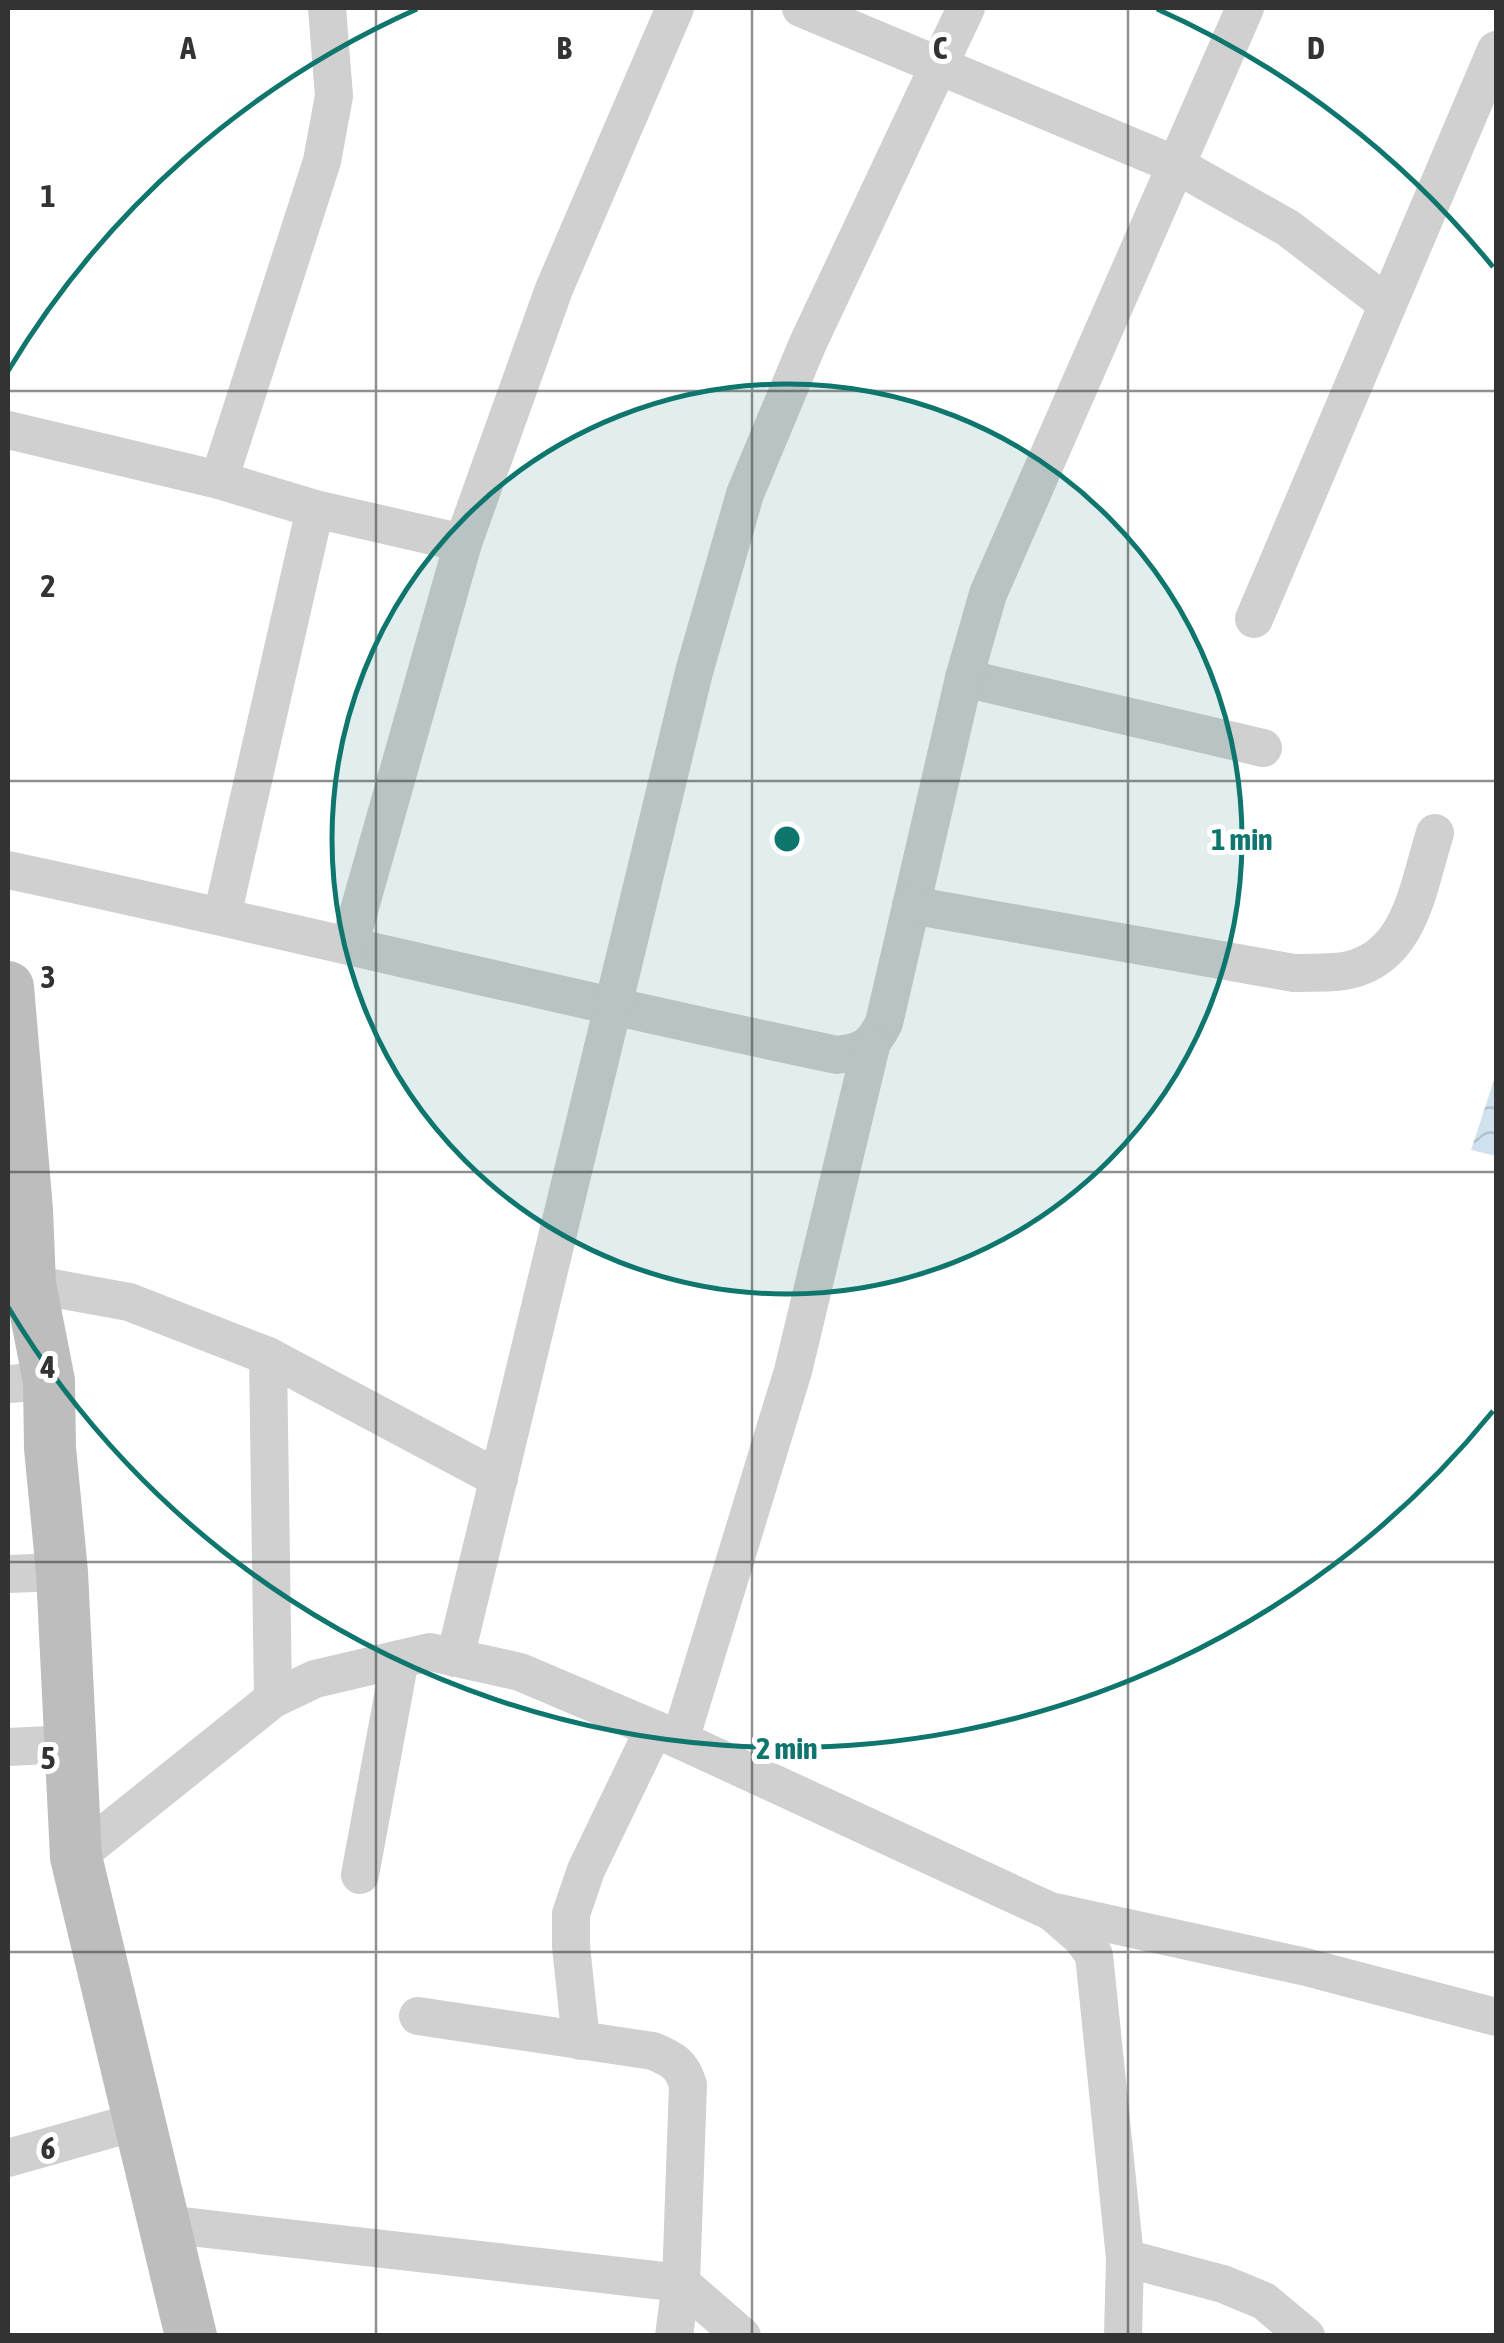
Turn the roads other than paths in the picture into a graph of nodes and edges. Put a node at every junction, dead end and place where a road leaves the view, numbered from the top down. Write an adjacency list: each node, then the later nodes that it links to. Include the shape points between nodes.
1 (328, 8): 11 (street, via 334,96 322,161)
2 (674, 8): 13 (street, via 554,289)
3 (801, 8): 7 (street)
4 (966, 8): 7 (street)
5 (1245, 8): 8 (street)
6 (1496, 50): 9 (street)
7 (940, 66): 8 (street); 22 (street, via 808,343 745,494 694,672)
8 (1178, 166): 9 (street, via 1288,228); 15 (street, via 988,594)
9 (1387, 304): 14 (street)
10 (8, 430): 11 (street)
11 (219, 480): 12 (street)
12 (315, 509): 13 (street); 20 (street)
13 (464, 543): 21 (street)
14 (1254, 619)
15 (964, 678): 16 (street); 19 (street)
16 (1263, 748)
17 (1435, 834): 19 (street, via 1403,934 1377,960 1347,970 1294,974)
18 (8, 870): 20 (street)
19 (911, 906): 24 (street, via 884,1023)
20 (222, 916): 21 (street)
21 (348, 946): 22 (street)
22 (615, 1008): 24 (street, via 837,1055); 29 (street)
23 (8, 1014): 25 (street)
24 (871, 1046): 35 (street, via 793,1370)
25 (17, 1211): 26 (street)
26 (30, 1284): 27 (street, via 129,1302); 28 (street)
27 (268, 1356): 29 (street); 34 (street)
28 (28, 1382): 30 (street, via 50,1448)
29 (499, 1478): 32 (street)
30 (62, 1572): 31 (street); 36 (street)
31 (8, 1574)
32 (455, 1658): 33 (street, via 430,1652); 35 (street, via 520,1672)
33 (400, 1659): 34 (street, via 315,1679); 39 (street)
34 (274, 1699): 38 (street)
35 (667, 1735): 40 (street); 43 (street, via 586,1870 571,1914)
36 (69, 1744): 37 (street); 38 (street)
37 (8, 1747)
38 (76, 1858): 44 (street)
39 (360, 1875)
40 (1052, 1912): 42 (street); 47 (street, via 1094,1955)
41 (418, 2016): 43 (street)
42 (1496, 2016)
43 (581, 2041): 48 (street, via 653,2051 683,2069 688,2085)
44 (139, 2122): 45 (street); 46 (street)
45 (8, 2158)
46 (164, 2224): 48 (street); 49 (street)
47 (1125, 2258): 52 (street); 53 (street, via 1264,2301)
48 (681, 2284): 50 (street); 51 (street)
49 (191, 2336)
50 (674, 2336)
51 (742, 2336)
52 (1123, 2336)
53 (1306, 2336)

